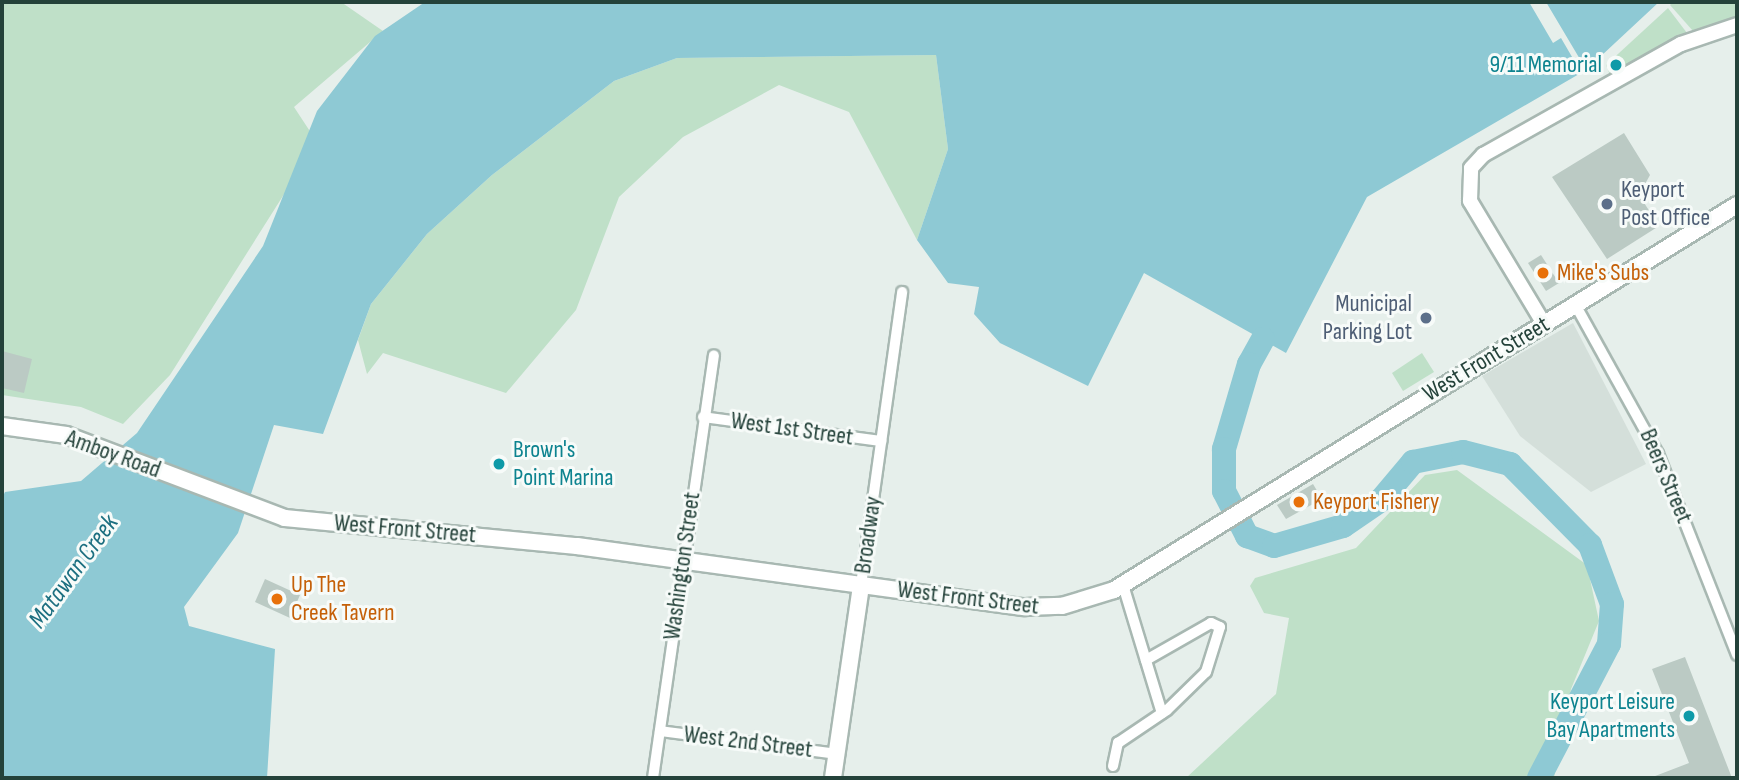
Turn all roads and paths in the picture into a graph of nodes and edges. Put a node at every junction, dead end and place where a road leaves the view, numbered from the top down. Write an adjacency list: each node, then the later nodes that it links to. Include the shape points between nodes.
1 (1737, 25): 5 (street, via 1681,44 1483,155 1471,168 1470,201)
2 (1737, 205): 4 (main road, West Front Street)
3 (902, 292): 9 (street, Broadway)
4 (1576, 306): 5 (main road, West Front Street); 14 (street, Beers Street, via 1658,454)
5 (1544, 324): 13 (main road, West Front Street)
6 (714, 355): 7 (street, Washington Street)
7 (703, 417): 9 (street, West 1st Street); 11 (street, Washington Street)
8 (2, 426): 10 (main road, Amboy Road, via 66,435)
9 (881, 441): 12 (street, Broadway)
10 (181, 480): 11 (main road, West Front Street, via 265,513)
11 (683, 559): 12 (main road, West Front Street); 17 (street, Washington Street)
12 (861, 584): 13 (main road, West Front Street, via 1047,608 1086,601); 18 (main road, Broadway)
13 (1123, 585): 15 (street)
14 (1737, 655)
15 (1146, 660): 16 (street); 16 (street, via 1211,624 1221,629 1206,673)
16 (1163, 713): 19 (street, via 1118,743)
17 (660, 731): 18 (street, West 2nd Street); 20 (street, Washington Street)
18 (837, 754): 21 (main road, Broadway)
19 (1113, 766)
20 (653, 778)
21 (833, 778)

